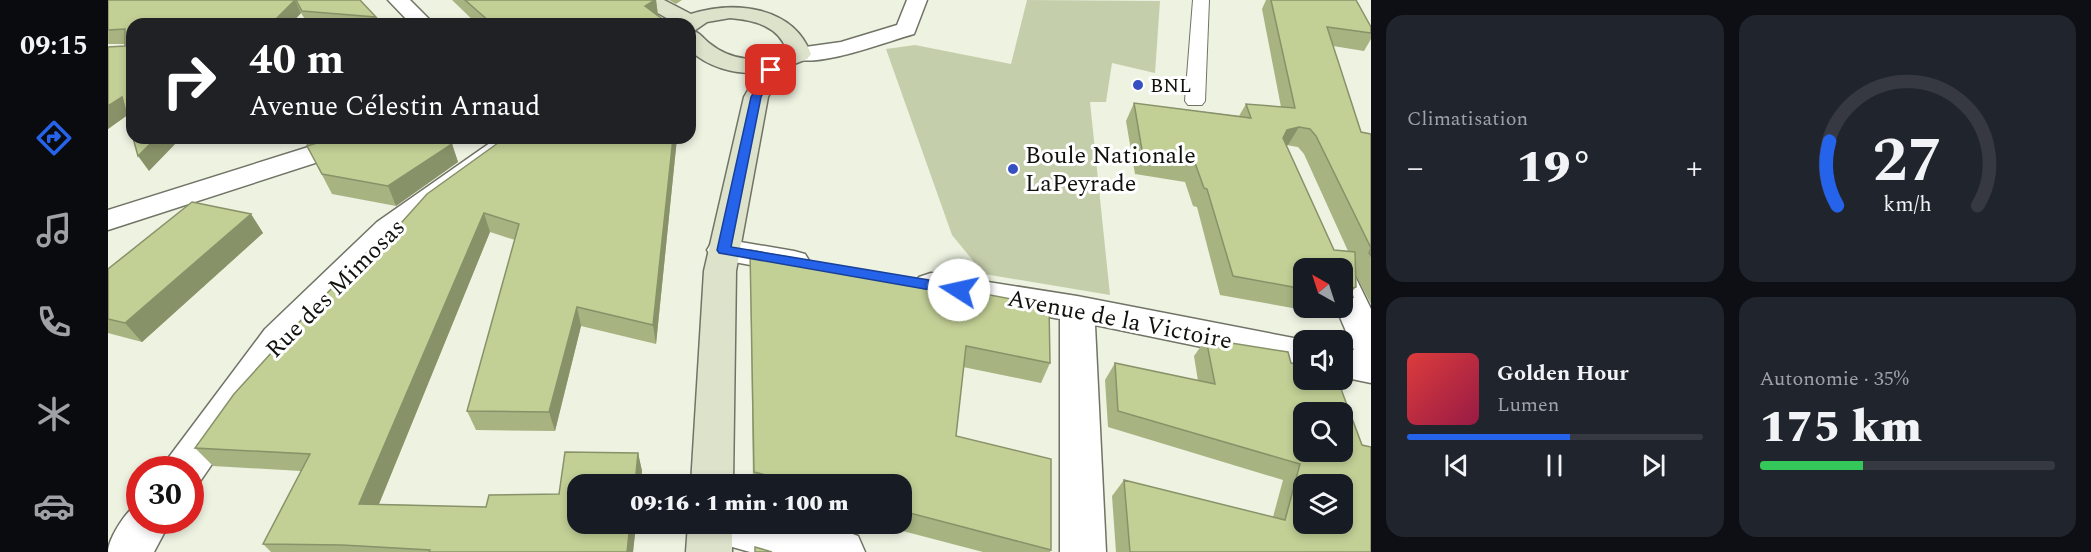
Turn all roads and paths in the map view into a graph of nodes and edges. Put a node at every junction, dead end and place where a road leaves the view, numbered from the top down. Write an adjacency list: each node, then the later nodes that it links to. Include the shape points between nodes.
1 (398, 0): 6 (street)
2 (917, 0): 9 (street, via 906,29 886,37 844,48)
3 (1201, 0): 13 (lane)
4 (652, 3): 7 (main road)
5 (747, 6): 8 (main road); 9 (main road, via 777,21)
6 (417, 18)
7 (682, 18)
8 (700, 27): 11 (main road, via 715,58)
9 (796, 43): 10 (main road)
10 (775, 64): 11 (main road); 12 (main road)
11 (741, 67): 12 (main road, via 743,78)
12 (756, 97): 17 (main road)
13 (1195, 101)
14 (345, 144): 16 (street)
15 (507, 144): 26 (street, Rue des Mimosas, via 388,229 278,339)
16 (108, 220)
17 (723, 250): 18 (street); 27 (main road)
18 (830, 268)
19 (900, 280): 21 (street, Avenue de la Victoire)
20 (1353, 307): 22 (street)
21 (1077, 309): 23 (street, Avenue de la Victoire); 34 (street)
22 (1371, 348)
23 (1293, 352)
24 (1353, 364): 25 (street)
25 (1371, 368)
26 (194, 456)
27 (712, 474)
28 (140, 534): 31 (street)
29 (710, 534): 32 (main road)
30 (764, 534): 33 (street)
31 (128, 552)
32 (709, 552)
33 (842, 552)
34 (1083, 552)

